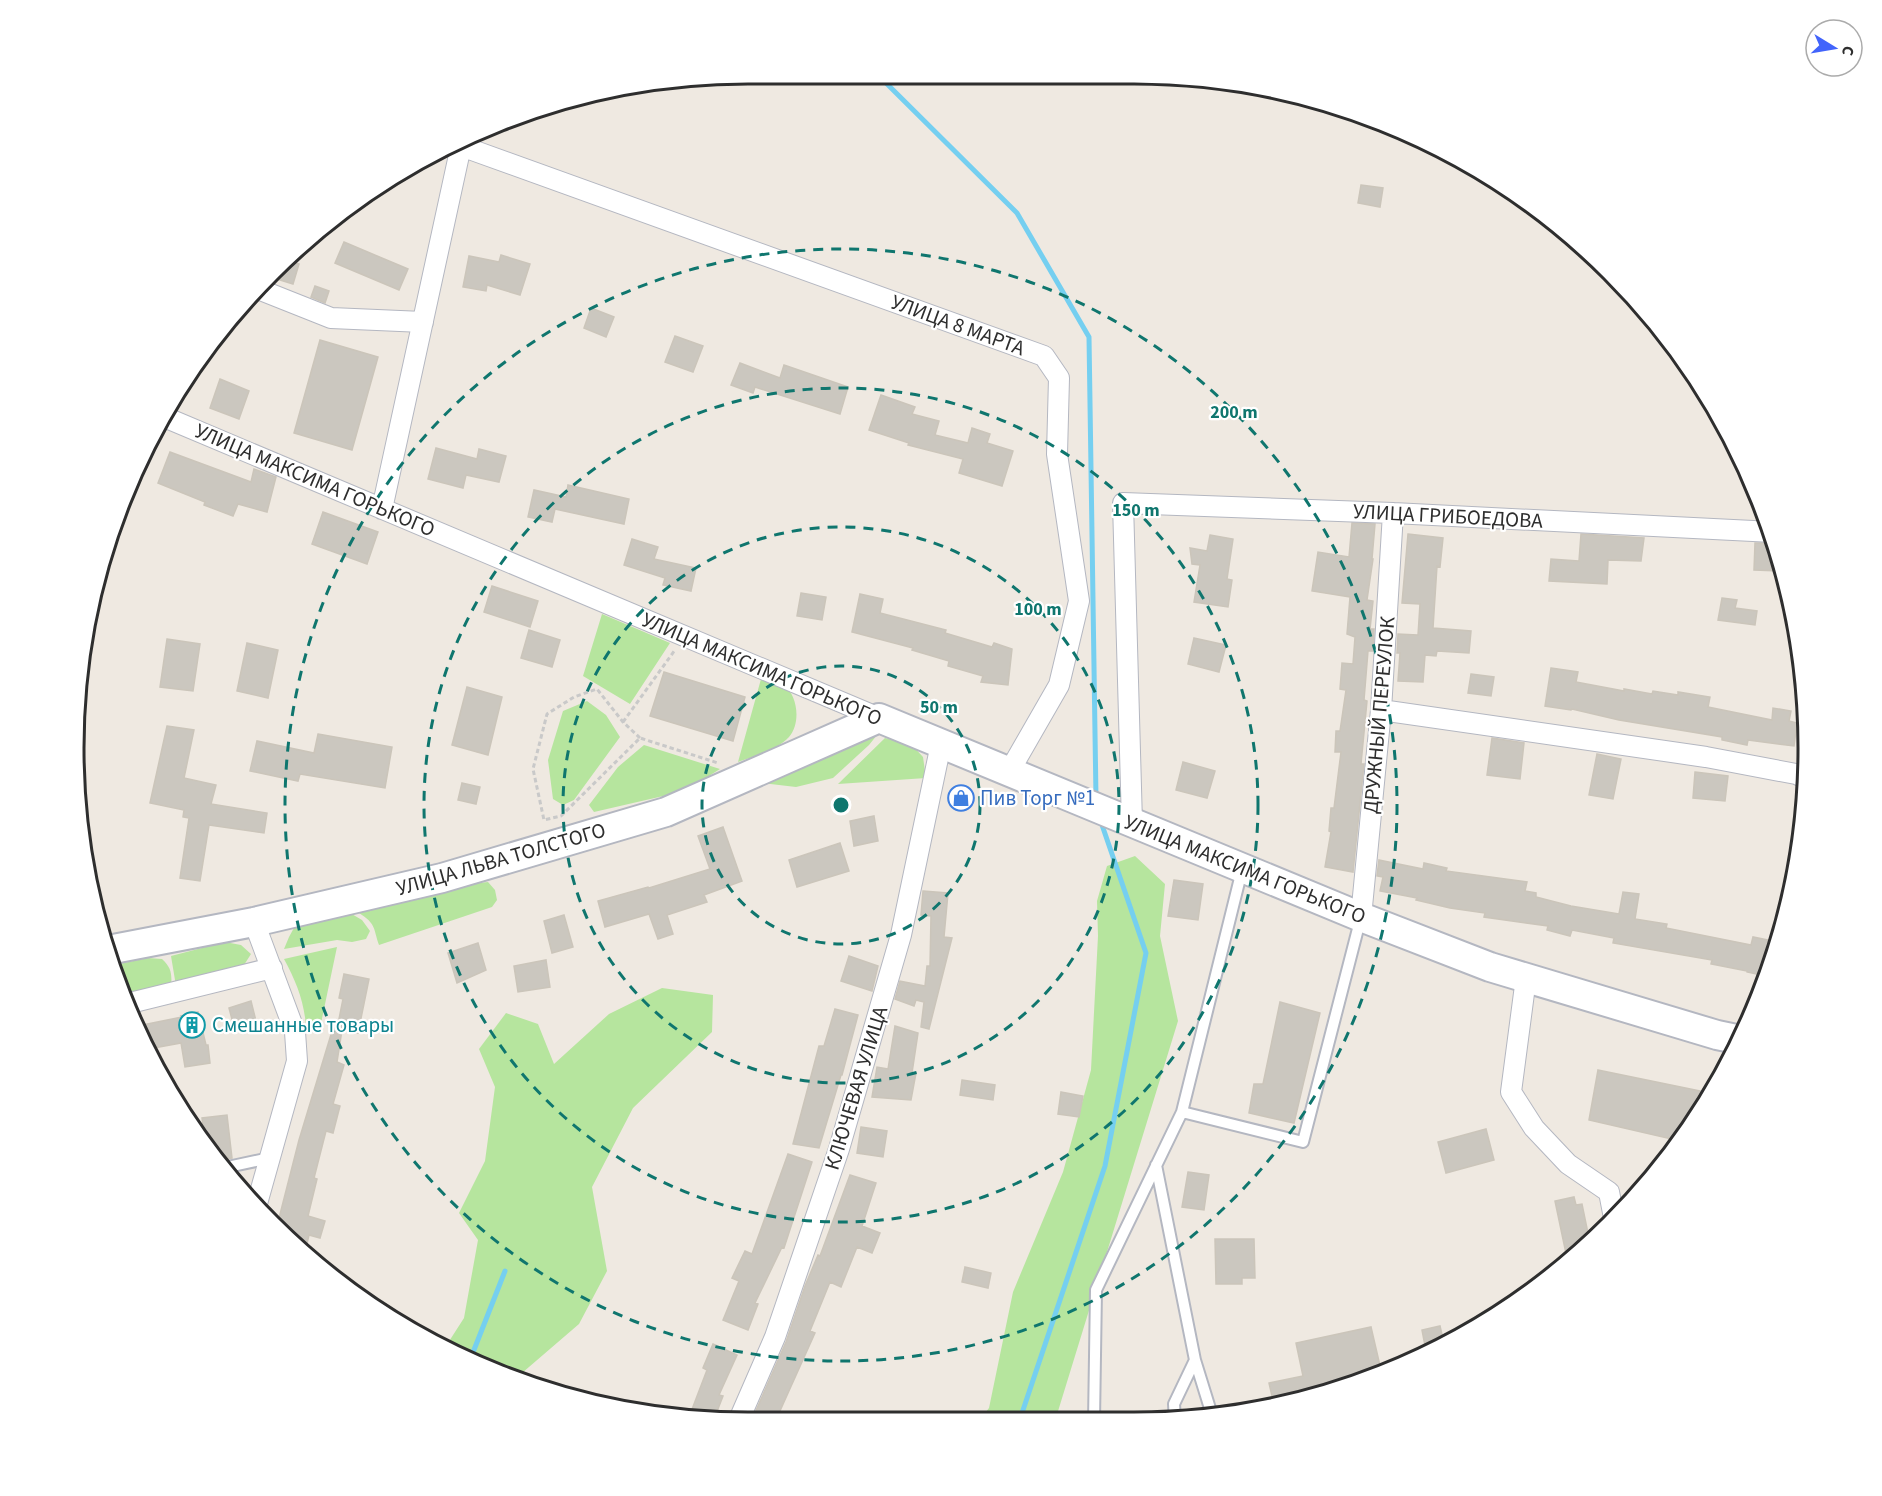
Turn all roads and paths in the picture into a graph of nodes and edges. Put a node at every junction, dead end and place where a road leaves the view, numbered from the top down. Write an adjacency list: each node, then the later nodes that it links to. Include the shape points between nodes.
1 (465, 147): 16 (street, УЛИЦА 8 МАРТА, via 1044,356 1059,378 1057,454 1079,601 1059,685)
2 (460, 149): 4 (street, УЛИЦА 8 МАРТА)
3 (265, 292): 4 (street, via 331,318)
4 (423, 322): 6 (street)
5 (171, 420): 6 (street, УЛИЦА МАКСИМА ГОРЬКОГО)
6 (382, 509): 9 (street, УЛИЦА МАКСИМА ГОРЬКОГО)
7 (1393, 513): 8 (street, УЛИЦА ГРИБОЕДОВА); 10 (street, ДРУЖНЫЙ ПЕРЕУЛОК); 18 (street, УЛИЦА ГРИБОЕДОВА, via 1123,503)
8 (1761, 530)
9 (685, 636): 11 (street, УЛИЦА МАКСИМА ГОРЬКОГО); 12 (path)
10 (1381, 710): 17 (street, via 1706,757); 20 (street, ДРУЖНЫЙ ПЕРЕУЛОК)
11 (879, 718): 14 (street, УЛИЦА МАКСИМА ГОРЬКОГО); 21 (street, УЛИЦА ЛЬВА ТОЛСТОГО, via 666,812 442,878)
12 (623, 722): 13 (path); 13 (path, via 597,689 574,697 547,714 532,769 544,820 561,816)
13 (640, 738): 15 (path)
14 (941, 744): 16 (street, УЛИЦА МАКСИМА ГОРЬКОГО); 36 (street, КЛЮЧЕВАЯ УЛИЦА, via 901,935 839,1149 775,1337)
15 (718, 763)
16 (1009, 772): 18 (street, УЛИЦА МАКСИМА ГОРЬКОГО)
17 (1797, 775)
18 (1132, 823): 19 (street, УЛИЦА МАКСИМА ГОРЬКОГО)
19 (1243, 868): 20 (street, УЛИЦА МАКСИМА ГОРЬКОГО); 27 (lane)
20 (1361, 917): 24 (street, УЛИЦА МАКСИМА ГОРЬКОГО); 27 (lane, via 1303,1142)
21 (254, 922): 22 (street, УЛИЦА ЛЬВА ТОЛСТОГО); 23 (street)
22 (115, 949)
23 (272, 968): 25 (street); 28 (street, via 295,1032 297,1061)
24 (1526, 978): 26 (street, УЛИЦА МАКСИМА ГОРЬКОГО); 32 (street, via 1511,1092 1534,1128 1568,1164 1609,1192)
25 (135, 1003)
26 (1732, 1038)
27 (1182, 1112): 29 (lane)
28 (270, 1158): 30 (lane); 31 (street)
29 (1156, 1165): 33 (lane); 37 (lane, via 1096,1290)
30 (233, 1166)
31 (259, 1197)
32 (1612, 1209)
33 (1195, 1360): 34 (lane); 35 (lane, via 1174,1404)
34 (1210, 1407)
35 (1174, 1411)
36 (742, 1412)
37 (1094, 1412)

